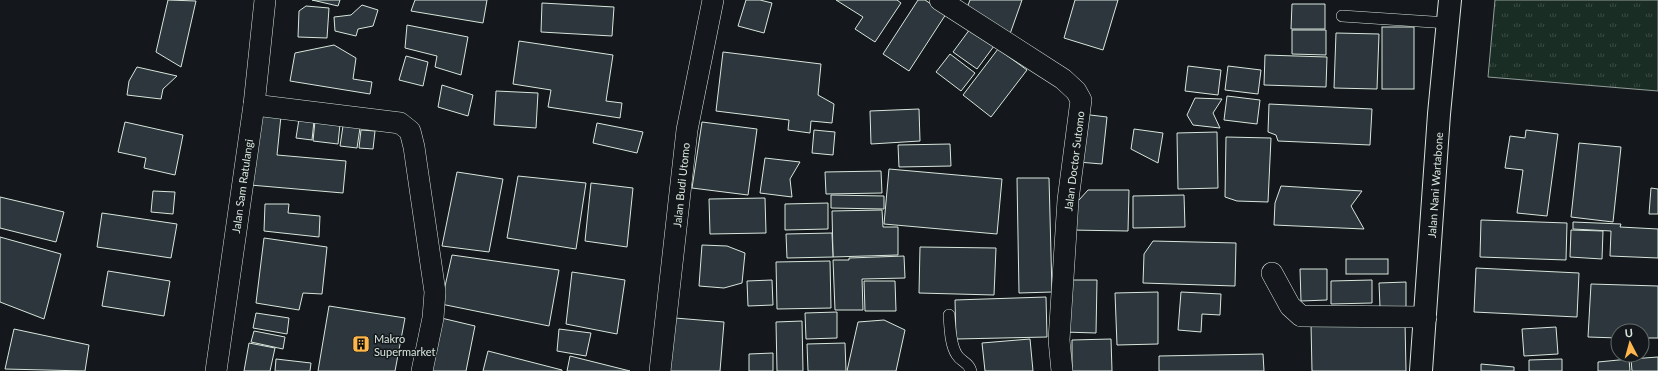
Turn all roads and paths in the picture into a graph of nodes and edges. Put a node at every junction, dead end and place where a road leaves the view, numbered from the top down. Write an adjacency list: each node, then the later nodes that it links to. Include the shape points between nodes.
1 (265, 0): 7 (street, Jalan Sam Ratulangi)
2 (713, 0): 13 (street, Jalan Budi Utomo, via 687,130)
3 (940, 0): 15 (street, Jalan Doctor Sutomo, via 1063,79 1076,91 1081,100 1068,200 1059,340)
4 (1450, 0): 6 (main road, Jalan Nani Wartabone)
5 (1342, 16): 6 (lane)
6 (1448, 22): 10 (main road, Jalan Nani Wartabone)
7 (254, 105): 11 (street, Jalan Sam Ratulangi); 12 (street, via 400,123 410,131 435,292 433,318)
8 (1272, 273): 10 (street, via 1290,306 1301,316)
9 (949, 315): 14 (lane, via 953,349)
10 (1426, 317): 16 (main road, Jalan Nani Wartabone)
11 (216, 371)
12 (422, 371)
13 (660, 371)
14 (972, 371)
15 (1062, 371)
16 (1421, 371)

